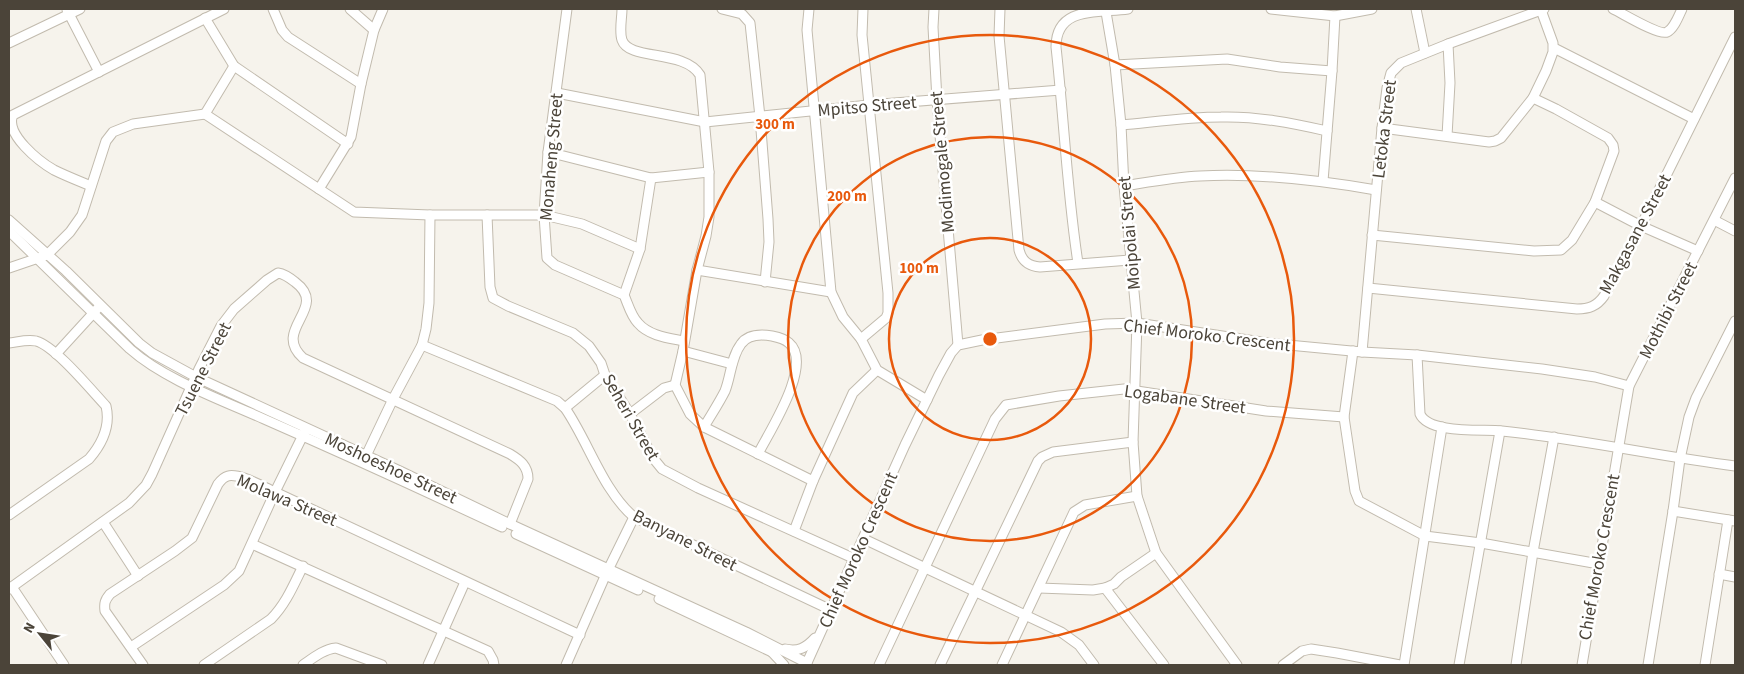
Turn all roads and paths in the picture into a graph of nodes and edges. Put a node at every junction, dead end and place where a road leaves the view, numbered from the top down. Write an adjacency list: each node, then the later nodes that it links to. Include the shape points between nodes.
1 (80, 9): 20 (street)
2 (224, 9): 23 (street)
3 (273, 9): 34 (street, via 288,36)
4 (350, 9): 24 (street)
5 (384, 9): 24 (street)
6 (567, 9): 36 (street, Monaheng Street)
7 (622, 9): 45 (street, via 621,32 626,46 679,60 696,68 700,75)
8 (722, 9): 43 (street, via 742,14 750,23)
9 (809, 9): 41 (street, via 807,30)
10 (863, 9): 40 (street, via 862,35)
11 (934, 9): 39 (street, Modimogale Street)
12 (1000, 9): 37 (street)
13 (1128, 9): 21 (street)
14 (1271, 9): 22 (street)
15 (1372, 9): 22 (street)
16 (1416, 9): 29 (street)
17 (1542, 9): 27 (street, Letoka Street); 28 (street)
18 (1613, 9): 19 (street, via 1664,33 1674,25)
19 (1682, 9)
20 (68, 11): 26 (street); 33 (street)
21 (1106, 12): 30 (street, Moipolai Street); 35 (street, via 1077,14 1068,18 1060,28 1056,47)
22 (1335, 16): 32 (street)
23 (205, 18): 31 (street); 33 (street)
24 (374, 30): 34 (street)
25 (1735, 37): 44 (street, Makgasane Street)
26 (9, 43)
27 (1448, 44): 29 (street, Letoka Street); 49 (street)
28 (1554, 48): 38 (street); 44 (street)
29 (1425, 53): 47 (street, Letoka Street, via 1401,63 1388,78)
30 (1115, 65): 32 (street, via 1227,59); 46 (street, Moipolai Street)
31 (234, 66): 42 (street); 50 (street)
32 (1332, 71): 48 (street)
33 (99, 72): 56 (street, via 15,114 11,120 20,141 40,160 57,172)
34 (361, 84): 50 (street)
35 (1061, 90): 37 (street, Mpitso Street); 75 (street)
36 (557, 93): 45 (street, Mpitso Street); 51 (street, Monaheng Street)
37 (1004, 93): 39 (street, Mpitso Street); 75 (street, via 1021,258 1034,266)
38 (1533, 98): 49 (street, via 1501,138 1495,141); 60 (street, via 1611,142 1614,151)
39 (937, 100): 40 (street, Mpitso Street); 89 (street, Modimogale Street)
40 (869, 105): 41 (street, Mpitso Street); 86 (street, via 888,313)
41 (814, 111): 43 (street, Mpitso Street); 80 (street)
42 (206, 114): 56 (street, via 117,129 108,136); 58 (street)
43 (760, 117): 45 (street, Mpitso Street); 78 (street, via 768,219)
44 (1694, 118): 66 (street, Makgasane Street)
45 (705, 122): 52 (street)
46 (1122, 125): 48 (street, via 1221,117 1302,125); 57 (street, Moipolai Street)
47 (1382, 128): 49 (street); 59 (street, Letoka Street)
48 (1327, 131): 55 (street)
49 (1447, 136)
50 (348, 144): 58 (street)
51 (548, 152): 53 (street); 63 (street, Monaheng Street)
52 (709, 172): 53 (street); 77 (street, via 709,218)
53 (651, 178): 70 (street)
54 (1735, 178): 65 (street, Mothibi Street)
55 (1323, 181): 57 (street, via 1199,176); 59 (street)
56 (90, 186): 72 (street, via 79,220)
57 (1124, 186): 74 (street, Moipolai Street)
58 (318, 189): 61 (street, via 354,212)
59 (1376, 190): 69 (street, Letoka Street)
60 (1595, 202): 66 (street); 69 (street, via 1572,240 1558,251)
61 (430, 215): 62 (street); 90 (street, via 429,303)
62 (487, 215): 63 (street); 97 (street, Seheri Street, via 493,298 581,338 595,352)
63 (544, 215): 70 (street, via 582,224); 81 (street, Monaheng Street, via 546,252 550,261)
64 (9, 220): 72 (street, Moshoeshoe Street)
65 (1714, 220): 68 (street); 71 (street, Mothibi Street)
66 (1641, 226): 71 (street); 79 (street, Makgasane Street, via 1604,296 1597,304 1585,309)
67 (9, 231): 73 (street, Moshoeshoe Street)
68 (1735, 231)
69 (1372, 235): 79 (street, Letoka Street)
70 (640, 249): 81 (street)
71 (1698, 251): 101 (street, Mothibi Street)
72 (47, 255): 73 (street); 82 (street, Moshoeshoe Street)
73 (37, 258): 76 (street); 83 (street, Moshoeshoe Street)
74 (1130, 260): 75 (street); 85 (street, Moipolai Street)
75 (1078, 263)
76 (9, 268)
77 (697, 270): 78 (street); 87 (street)
78 (764, 282): 80 (street)
79 (1368, 288): 92 (street, Letoka Street)
80 (831, 292): 86 (street, via 843,317)
81 (624, 295): 87 (street, via 638,324 647,331)
82 (101, 305): 83 (street); 98 (street, Moshoeshoe Street, via 152,353)
83 (94, 313): 93 (street); 99 (street, Moshoeshoe Street, via 138,356)
84 (1735, 320): 117 (street, via 1691,410)
85 (1137, 323): 89 (street, Chief Moroko Crescent, via 1106,324); 92 (street, Chief Moroko Crescent, via 1268,343); 102 (street, Moipolai Street)
86 (862, 339): 96 (street)
87 (684, 341): 91 (street)
88 (9, 343): 93 (street, via 29,340 44,344)
89 (958, 345): 104 (street, Chief Moroko Crescent, via 950,354)
90 (422, 346): 103 (street); 105 (street, via 557,401)
91 (683, 351): 95 (street); 100 (street)
92 (1357, 351): 94 (street, Chief Moroko Crescent); 107 (street, Letoka Street)
93 (56, 354): 123 (street, via 106,406 108,425 99,447 89,459)
94 (1417, 355): 101 (street, Chief Moroko Crescent, via 1542,368); 109 (street, via 1420,414 1426,422)
95 (732, 364): 108 (street, via 724,391); 115 (street, via 742,343 755,335 784,340 794,350 796,373 790,391)
96 (877, 370): 104 (street); 119 (street, via 853,393)
97 (606, 375): 105 (street); 106 (street, Seheri Street)
98 (196, 377): 99 (street, Tsuene Street); 103 (street, Tsuene Street, via 221,326 234,309 278,273 288,276 307,293 307,305 294,333 295,348 299,354); 111 (street, Moshoeshoe Street)
99 (192, 386): 111 (street, Moshoeshoe Street); 126 (street, Tsuene Street, via 146,485 129,503)
100 (676, 386): 106 (street, via 664,388); 108 (street, via 690,414)
101 (1629, 386): 114 (street, Mothibi Street)
102 (1135, 391): 107 (street, Logabane Street, via 1266,411); 113 (street, Moipolai Street); 138 (street, Logabane Street, via 1113,389 1010,403 1003,407)
103 (393, 399): 116 (street); 127 (street, Tsuene Street, via 522,462 528,479)
104 (927, 400): 130 (street, Chief Moroko Crescent)
105 (565, 408): 124 (street, Banyane Street, via 614,495)
106 (630, 414): 128 (street, Seheri Street, via 662,469)
107 (1344, 417): 129 (street, via 1358,500)
108 (704, 427): 115 (street)
109 (1442, 427): 110 (street); 129 (street)
110 (1500, 431): 112 (street); 131 (street)
111 (304, 432): 116 (street, Moshoeshoe Street); 120 (street)
112 (1554, 437): 114 (street); 133 (street)
113 (1133, 442): 121 (street, Moipolai Street); 147 (street, via 1056,452 1042,457 1033,469)
114 (1618, 448): 117 (street); 136 (street, Chief Moroko Crescent)
115 (758, 454): 119 (street)
116 (364, 459): 127 (street, Moshoeshoe Street, via 400,471); 139 (street, Moshoeshoe Street)
117 (1680, 459): 118 (street); 122 (street)
118 (1735, 466)
119 (813, 481): 128 (street)
120 (275, 492): 132 (street); 141 (street, Molawa Street, via 243,478 225,476 192,538); 143 (street, Molawa Street)
121 (1137, 496): 134 (street, Moipolai Street); 145 (street, via 1076,510)
122 (1673, 512): 125 (street); 178 (street)
123 (9, 515)
124 (634, 517): 139 (street); 148 (street, Banyane Street)
125 (1732, 520): 140 (street)
126 (103, 522): 141 (street); 144 (street, Tsuene Street)
127 (510, 524): 139 (street, Moshoeshoe Street)
128 (794, 531): 135 (street, Seheri Street)
129 (1425, 536): 131 (street); 174 (street)
130 (864, 539): 135 (street, Chief Moroko Crescent); 138 (street)
131 (1481, 543): 133 (street); 175 (street)
132 (252, 544): 137 (street); 153 (street, via 239,571 224,585)
133 (1533, 552): 136 (street); 176 (street)
134 (1156, 553): 146 (street); 171 (street, Moipolai Street)
135 (855, 559): 148 (street, Chief Moroko Crescent)
136 (1599, 564): 177 (street, Chief Moroko Crescent)
137 (303, 566): 151 (street); 156 (street, via 278,612)
138 (924, 569): 147 (street); 166 (street, Logabane Street)
139 (608, 571): 152 (street); 154 (street, Moshoeshoe Street)
140 (1719, 574): 142 (street); 179 (street)
141 (138, 576): 153 (street, Molawa Street, via 110,594 104,603 105,611)
142 (1735, 577)
143 (465, 582): 151 (street); 152 (street, Molawa Street)
144 (10, 588): 158 (street)
145 (1039, 588): 146 (street); 149 (street)
146 (1104, 588): 170 (street)
147 (974, 593): 149 (street); 167 (street)
148 (831, 610): 150 (street, Chief Moroko Crescent)
149 (1026, 616): 168 (street); 169 (street, via 1072,639)
150 (823, 628): 154 (street, via 802,650); 157 (street, Chief Moroko Crescent)
151 (443, 631): 162 (street); 163 (street, via 488,651)
152 (580, 635): 164 (street)
153 (131, 647): 159 (street, Molawa Street)
154 (772, 649): 157 (street, Moshoeshoe Street); 165 (street)
155 (1350, 661): 172 (street, via 1338,653 1307,649); 173 (street)
156 (208, 664)
157 (806, 664)
158 (64, 665)
159 (143, 665)
160 (303, 665): 161 (street, via 330,648)
161 (382, 665)
162 (428, 665)
163 (494, 665)
164 (566, 665)
165 (784, 665)
166 (879, 665)
167 (940, 665)
168 (1002, 665)
169 (1094, 665)
170 (1164, 665)
171 (1237, 665)
172 (1283, 665)
173 (1400, 665)
174 (1404, 665)
175 (1460, 665)
176 (1516, 665)
177 (1582, 665)
178 (1648, 665)
179 (1705, 665)

